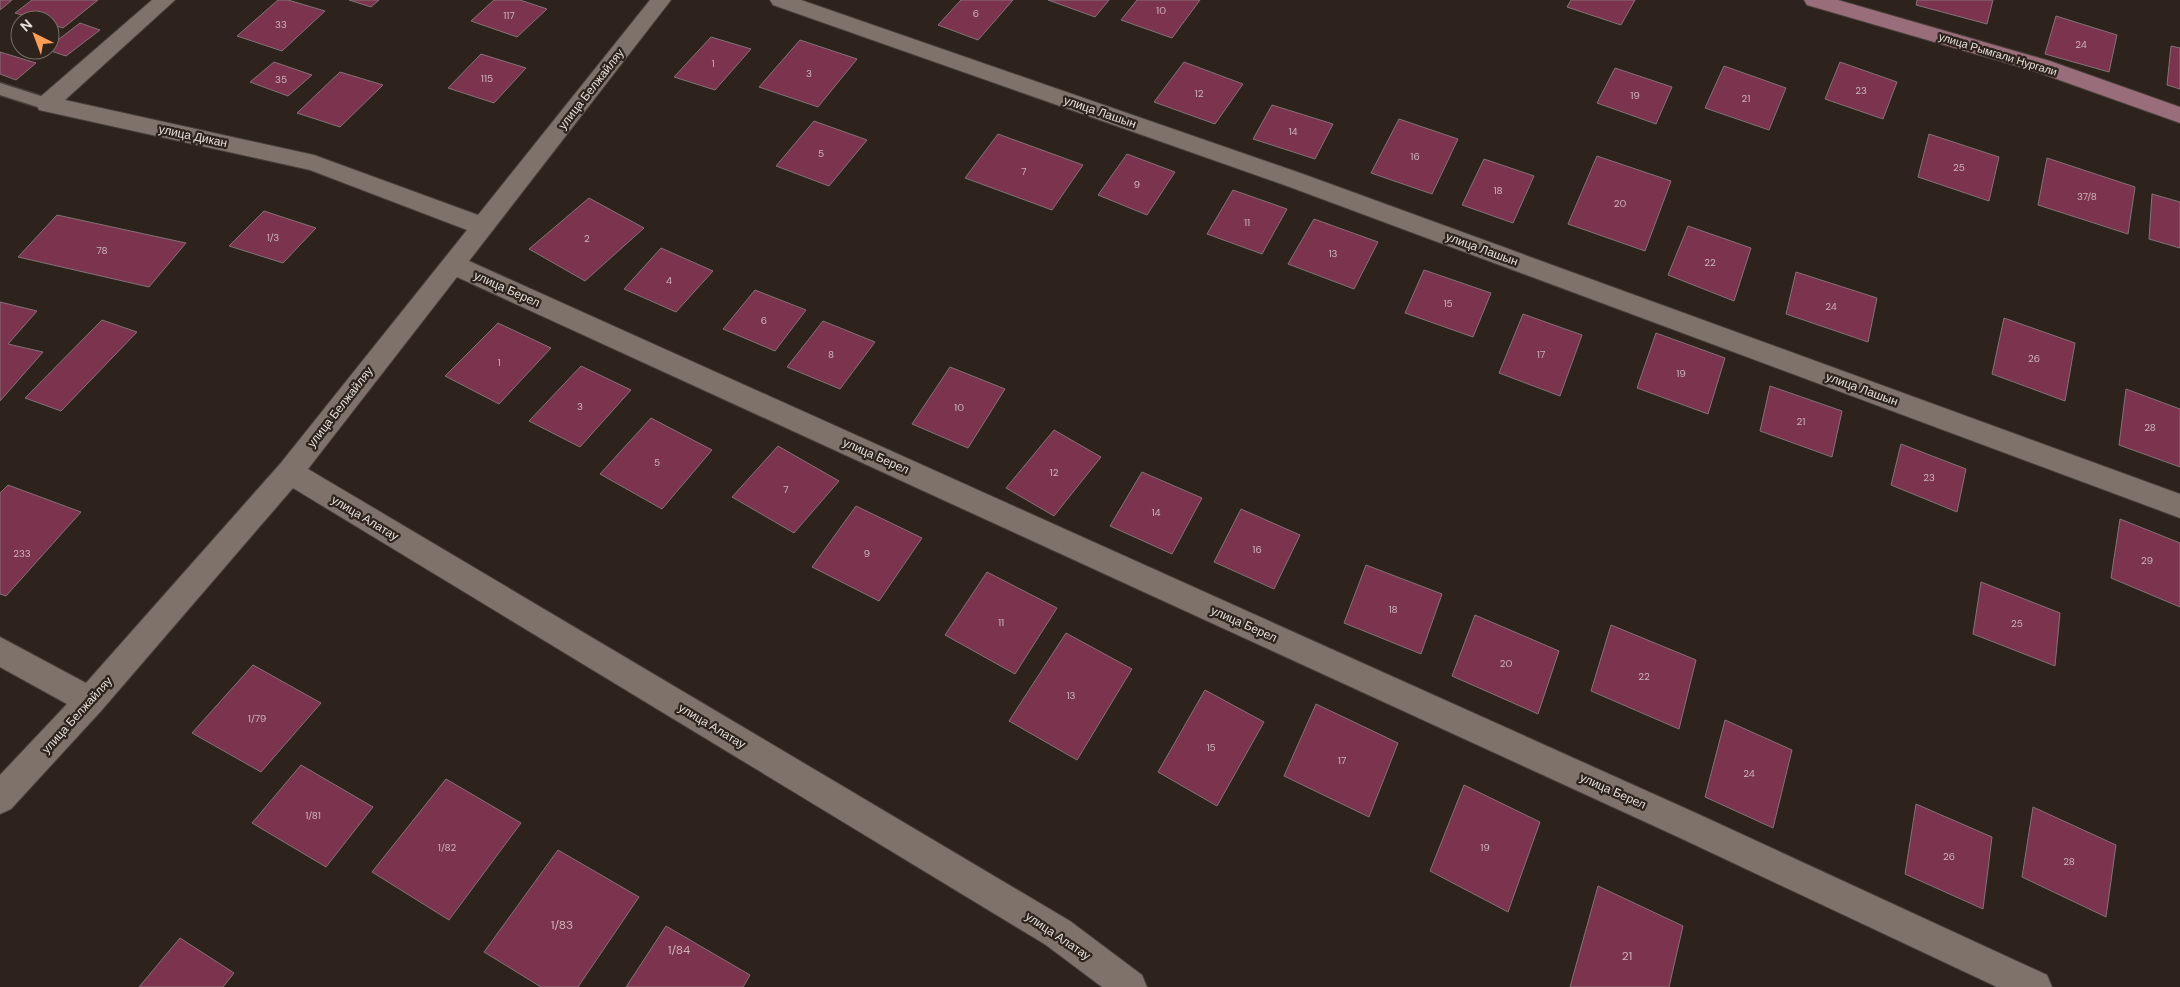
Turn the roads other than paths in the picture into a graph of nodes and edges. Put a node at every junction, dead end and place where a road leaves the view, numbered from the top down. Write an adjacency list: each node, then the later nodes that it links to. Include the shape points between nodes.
1 (165, 0): 6 (street)
2 (661, 0): 8 (street, улица Белжайляу)
3 (780, 0): 11 (street, улица Лашын, via 1295,180)
4 (1814, 0): 7 (street, улица Рымгали Нургали, via 2042,66)
5 (0, 89): 6 (lane)
6 (47, 104): 8 (street, улица Дикан, via 314,163)
7 (2180, 115)
8 (484, 227): 9 (street, улица Белжайляу)
9 (452, 264): 10 (street, улица Белжайляу); 16 (street, улица Берел, via 1687,825)
10 (290, 472): 13 (street, улица Белжайляу); 15 (street, улица Алатау, via 1058,933)
11 (2180, 506)
12 (0, 651): 13 (street)
13 (90, 701): 14 (street, улица Белжайляу)
14 (0, 798)
15 (1130, 987)
16 (2035, 987)

